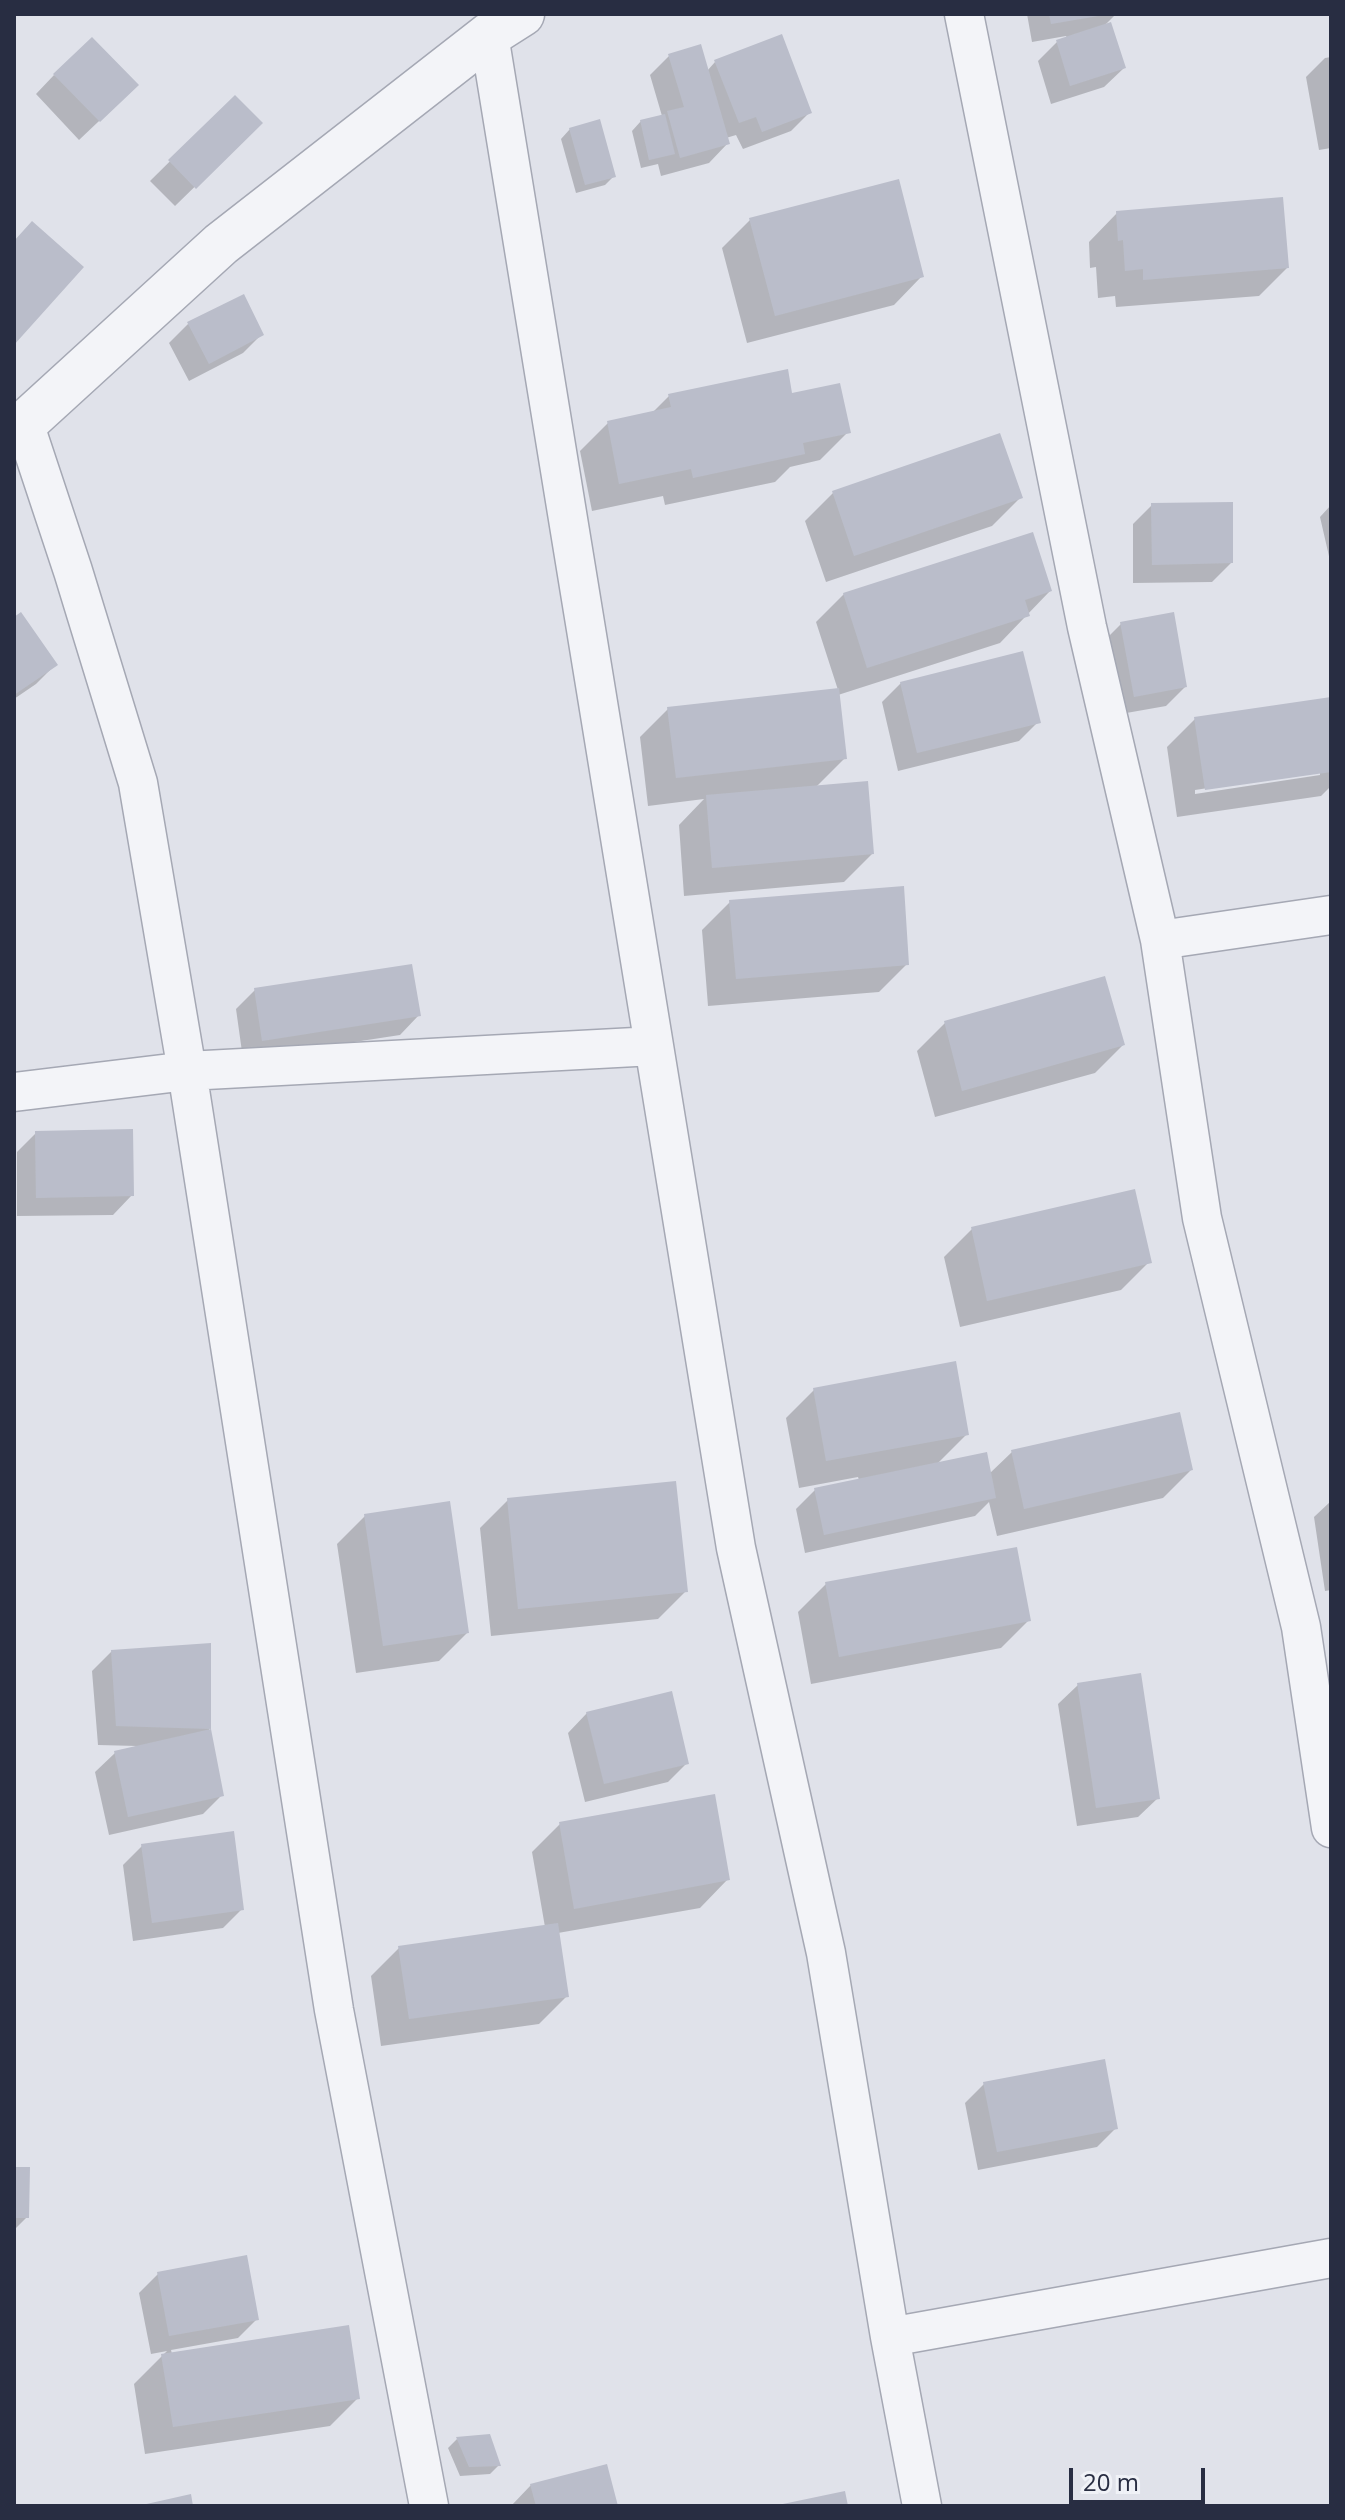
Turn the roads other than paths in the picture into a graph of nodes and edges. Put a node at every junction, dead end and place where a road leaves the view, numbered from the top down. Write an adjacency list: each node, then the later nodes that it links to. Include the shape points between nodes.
1 (964, 14): 5 (street, via 1087,627)
2 (506, 25): 3 (street, via 221,244); 6 (street)
3 (19, 428): 7 (street, via 73,571 138,783)
4 (1331, 915): 5 (street)
5 (1160, 940): 9 (street, via 1202,1218 1301,1627)
6 (654, 1046): 7 (street); 11 (street, via 736,1548 826,1953)
7 (187, 1071): 8 (street); 12 (street, via 334,2010)
8 (14, 1092)
9 (1331, 1828)
10 (1331, 2258): 11 (street)
11 (890, 2337): 13 (street)
12 (429, 2506)
13 (922, 2506)

